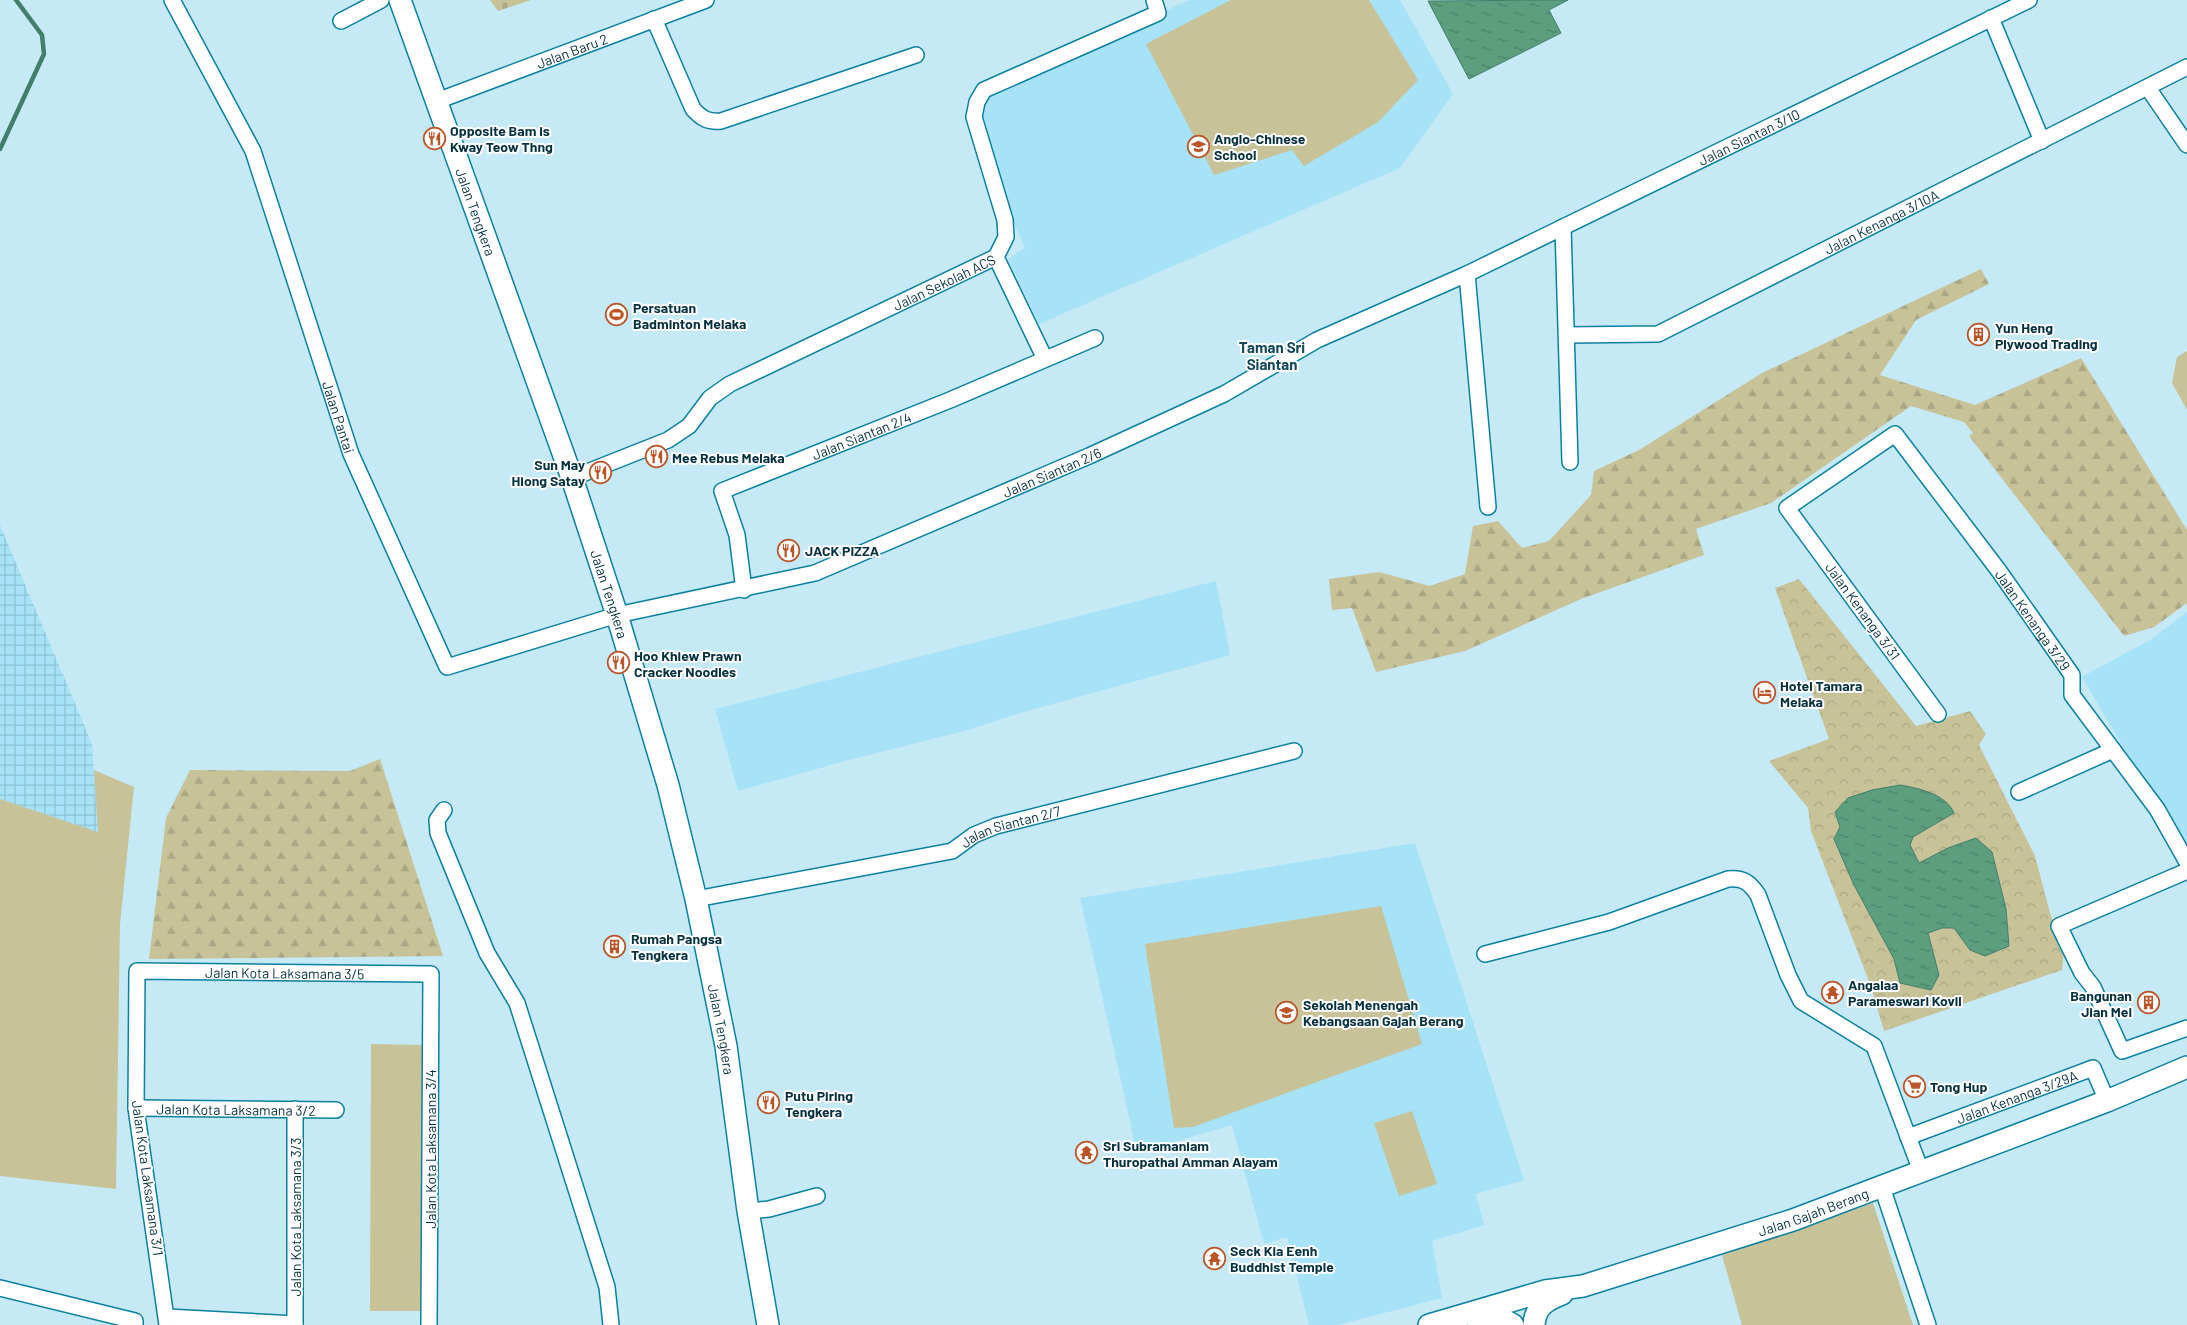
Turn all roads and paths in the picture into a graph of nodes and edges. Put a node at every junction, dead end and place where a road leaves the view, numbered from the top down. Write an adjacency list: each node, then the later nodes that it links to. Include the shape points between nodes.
1 (172, 0): 27 (street, Jalan Pantai, via 253,151 351,454 447,667)
2 (381, 0): 9 (street)
3 (400, 0): 13 (main road, Jalan Tengkera)
4 (706, 0): 8 (street, Jalan Baru 2)
5 (2029, 0): 7 (street, Jalan Siantan 3/10)
6 (1156, 6): 17 (street, Jalan Sekolah ACS, via 984,90 974,117 1005,220 1006,237)
7 (1992, 18): 14 (street); 16 (street, Jalan Siantan 3/10)
8 (654, 20): 10 (street, via 693,109 710,122); 13 (street, Jalan Baru 2)
9 (341, 22)
10 (916, 55)
11 (2187, 68): 12 (street, Jalan Kenanga 3/10A)
12 (2148, 88): 14 (street, Jalan Kenanga 3/10A); 15 (street)
13 (438, 102): 23 (main road, Jalan Tengkera)
14 (2042, 141): 19 (street, Jalan Kenanga 3/10A, via 1658,334)
15 (2187, 145)
16 (1563, 227): 18 (street, Jalan Siantan 3/10); 19 (street)
17 (996, 257): 21 (street); 23 (street, Jalan Sekolah ACS, via 730,384 710,398 689,426 668,440)
18 (1467, 274): 24 (street); 26 (street, Jalan Siantan 2/6, via 1317,340 1224,394 1089,456 815,573)
19 (1567, 335): 22 (street)
20 (1095, 338): 21 (street, Jalan Siantan 2/4)
21 (1045, 359): 26 (street, Jalan Siantan 2/4, via 722,491 737,535)
22 (1570, 462)
23 (572, 478): 27 (main road, Jalan Tengkera)
24 (1488, 507)
25 (1787, 508): 28 (street, Jalan Kenanga 3/31); 29 (street, Jalan Kenanga 3/29, via 1894,434 1999,571 2072,674 2072,695)
26 (744, 590): 27 (street, Jalan Siantan 2/6)
27 (617, 615): 35 (main road, Jalan Tengkera, via 668,785)
28 (1938, 714)
29 (2113, 750): 31 (street); 33 (street, Jalan Kenanga 3/29, via 2157,809)
30 (1294, 751): 35 (street, Jalan Siantan 2/7, via 996,826 974,834 952,851)
31 (2019, 792)
32 (444, 810): 57 (street, via 437,820 438,833 487,953 517,1003 608,1287)
33 (2187, 862)
34 (2187, 871): 39 (street, via 2059,926 2082,973 2093,987 2122,1051)
35 (696, 899): 49 (main road, Jalan Tengkera, via 726,1046)
36 (1485, 954): 45 (street, via 1609,922 1728,878 1739,878 1751,885 1758,895 1801,1001 1874,1046)
37 (137, 970): 38 (street, Jalan Kota Laksamana 3/5); 42 (street, Jalan Kota Laksamana 3/1)
38 (431, 974): 56 (street, Jalan Kota Laksamana 3/4)
39 (2187, 1028)
40 (2187, 1067): 41 (main road, Jalan Gajah Berang)
41 (2107, 1101): 45 (street, Jalan Kenanga 3/29A, via 2093,1068); 46 (main road, Jalan Gajah Berang)
42 (136, 1108): 43 (street, Jalan Kota Laksamana 3/2); 52 (street, Jalan Kota Laksamana 3/1)
43 (295, 1109): 44 (street, Jalan Kota Laksamana 3/2); 54 (street, Jalan Kota Laksamana 3/3)
44 (336, 1110)
45 (1908, 1137): 46 (street)
46 (1921, 1171): 47 (main road, Jalan Gajah Berang)
47 (1882, 1187): 50 (main road, Jalan Gajah Berang, via 1792,1220); 61 (street)
48 (817, 1196): 49 (street, via 769,1209)
49 (748, 1211): 58 (main road, Jalan Tengkera)
50 (1583, 1286): 55 (main road, Jalan Gajah Berang, via 1546,1291); 60 (main road, via 1542,1303 1536,1312)
51 (0, 1288): 53 (street)
52 (167, 1321): 54 (street)
53 (135, 1323)
54 (295, 1324)
55 (1434, 1324): 59 (main road, via 1497,1316)
56 (430, 1325)
57 (611, 1325)
58 (768, 1325)
59 (1513, 1325)
60 (1534, 1325)
61 (1928, 1325)

